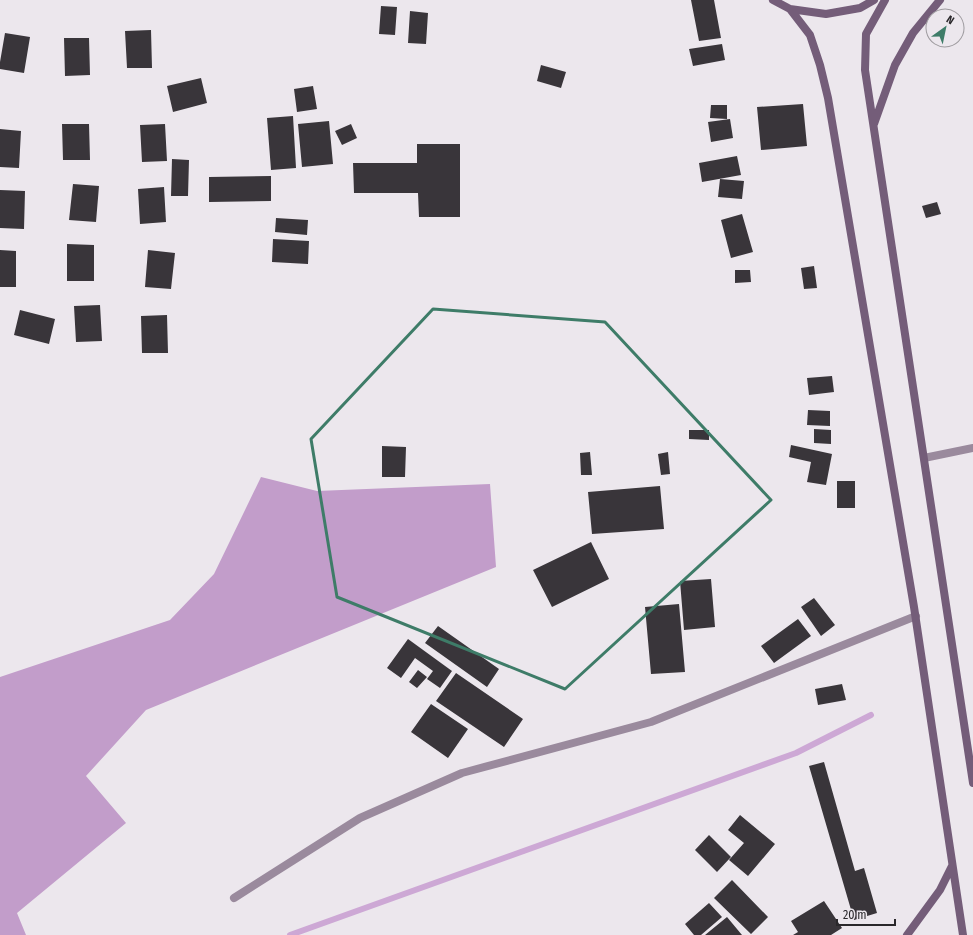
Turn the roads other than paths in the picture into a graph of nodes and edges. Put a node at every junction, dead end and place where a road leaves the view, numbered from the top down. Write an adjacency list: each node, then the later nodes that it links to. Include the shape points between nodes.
1 (773, 0): 5 (main road)
2 (874, 0): 5 (main road, via 860,8 826,14)
3 (885, 0): 6 (main road, via 866,34 865,70)
4 (940, 0): 6 (main road, via 913,33 896,65)
5 (790, 9): 9 (main road, via 810,35 828,98)
6 (874, 125): 8 (main road)
7 (973, 448): 8 (street)
8 (924, 458): 10 (main road)
9 (916, 616): 11 (main road); 12 (street, via 651,722 462,773 360,818)
10 (973, 783)
11 (952, 866): 13 (main road, via 940,890); 14 (main road)
12 (234, 898)
13 (907, 935)
14 (963, 935)

